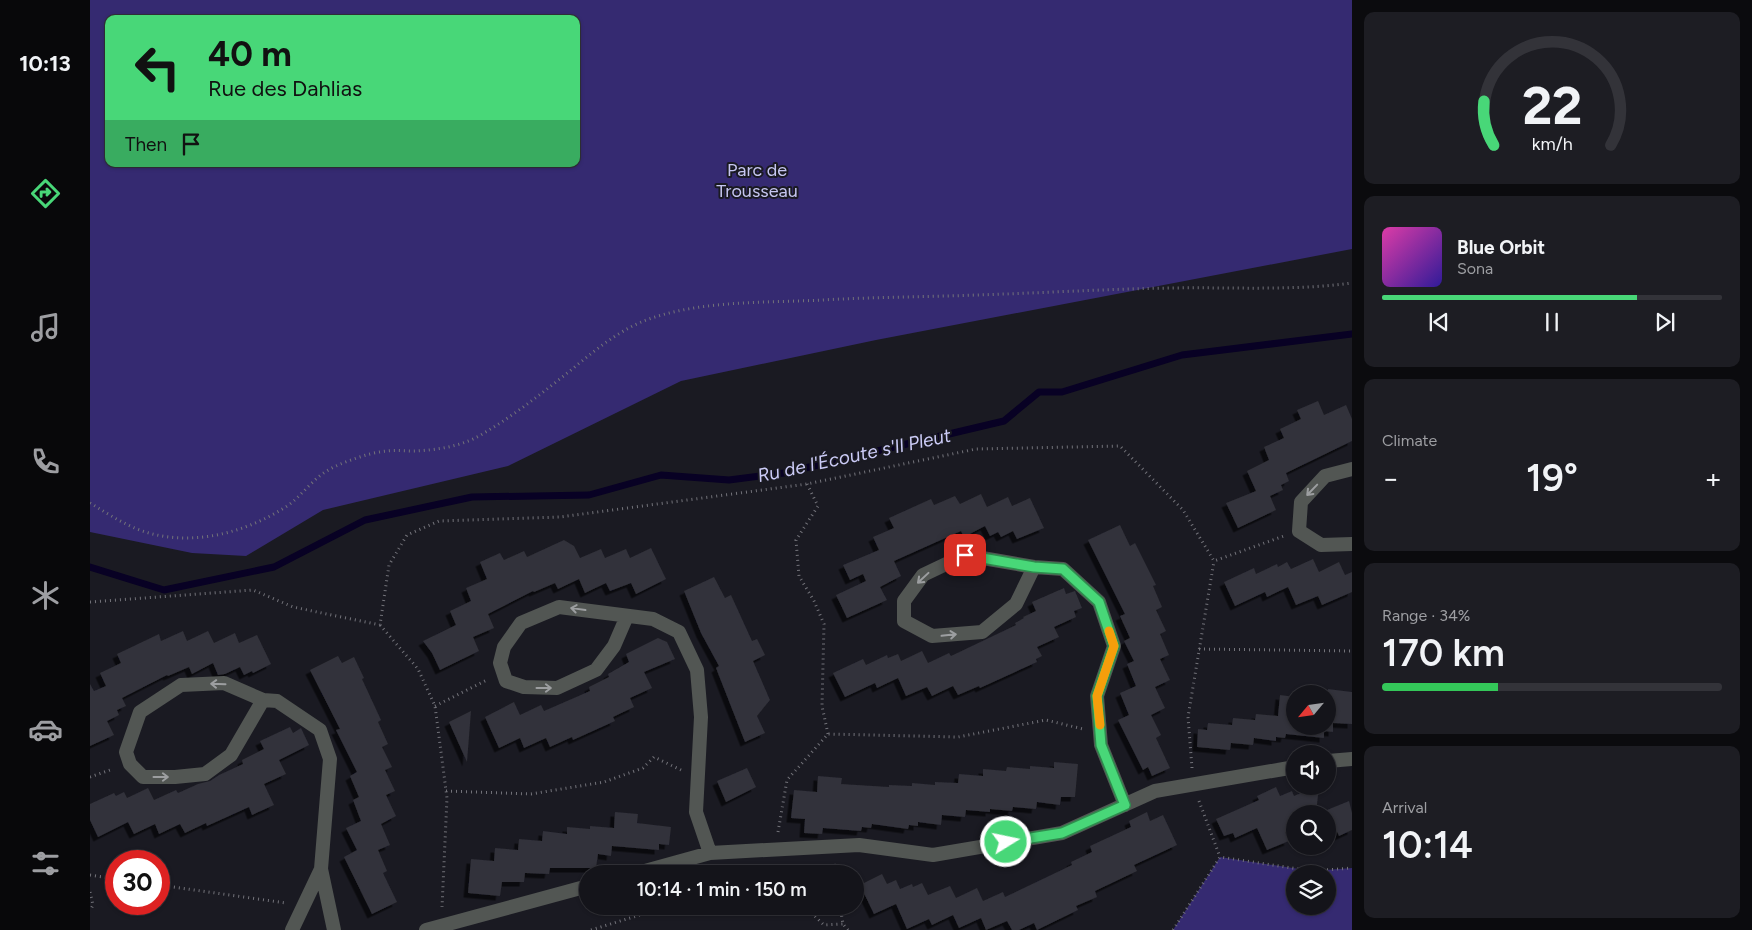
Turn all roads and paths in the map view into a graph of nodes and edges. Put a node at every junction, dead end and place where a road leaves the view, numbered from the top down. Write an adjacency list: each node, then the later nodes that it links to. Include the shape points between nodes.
1 (1352, 283): 4 (path, via 1297,288 1172,288 859,298 740,303 690,310 648,320 612,338 525,407 481,435 440,449 391,450 338,464 284,508 249,526 207,537 162,537 115,519)
2 (1352, 469): 5 (street, one-way to 5, via 1325,476 1300,502)
3 (807, 484): 7 (path, via 976,449 1120,446 1183,510); 11 (path, via 560,517 439,521 407,536 389,565); 18 (path, via 818,506 796,540 799,576 824,624 822,706)
4 (90, 503)
5 (1299, 531): 6 (street, via 1321,545); 7 (path)
6 (1352, 544)
7 (1214, 561): 12 (path)
8 (1034, 567): 8 (street, one-way to 8, via 965,555 923,576 904,601 904,621 932,636 982,632 1016,604); 17 (street, via 1063,569 1099,602 1114,646 1097,696)
9 (90, 602): 11 (path, via 253,590 293,607)
10 (627, 616): 14 (street, one-way to 14, via 559,607 522,623 504,647 500,663); 14 (street, one-way to 10, via 506,682 524,688 557,688 596,670 614,646); 24 (street, via 653,619 679,632 697,670 701,716)
11 (380, 625): 16 (path, via 418,669)
12 (1199, 649): 13 (path); 25 (path, via 1188,717)
13 (1352, 651)
14 (503, 671): 16 (path)
15 (263, 700): 21 (street, one-way to 15, via 143,777 204,774 231,756); 21 (street, one-way to 21, via 224,683 181,685 140,712 126,752); 33 (street, via 277,701 320,730 328,752)
16 (435, 706): 26 (path)
17 (1100, 733): 18 (path, via 1046,720 958,737); 27 (street, via 1101,745)
18 (828, 734): 28 (path, via 787,780)
19 (1352, 759): 20 (street)
20 (1336, 760)
21 (130, 764): 23 (path)
22 (1286, 769): 25 (street)
23 (90, 777)
24 (698, 778): 26 (path, via 654,757 643,768 604,782 531,794); 29 (street, via 696,812)
25 (1193, 785): 27 (street, via 1155,791); 30 (path)
26 (446, 790): 45 (path)
27 (1125, 805): 28 (street, via 1062,833 933,855 859,845)
28 (775, 850): 29 (street)
29 (710, 853): 31 (street)
30 (1220, 857): 32 (path, via 1312,871); 51 (path)
31 (667, 865)
32 (1352, 868)
33 (322, 869): 39 (street); 47 (street)
34 (90, 875): 35 (path)
35 (105, 877)
36 (170, 887): 39 (path)
37 (579, 888): 45 (street)
38 (90, 892): 40 (path, via 93,905)
39 (304, 906): 46 (street)
40 (90, 910)
41 (640, 915): 49 (path)
42 (813, 915): 44 (path, via 824,925)
43 (842, 915): 44 (path)
44 (843, 924): 50 (path)
45 (442, 926): 48 (street)
46 (292, 930)
47 (334, 930)
48 (426, 930)
49 (591, 930)
50 (848, 930)
51 (1173, 930)

